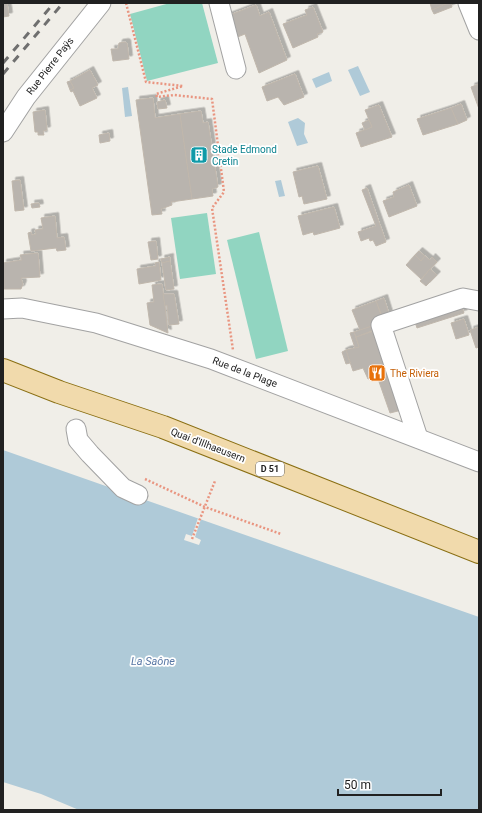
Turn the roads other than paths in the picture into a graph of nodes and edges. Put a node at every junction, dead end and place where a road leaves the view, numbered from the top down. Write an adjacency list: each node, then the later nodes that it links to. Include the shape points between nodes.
1 (102, 3): 6 (street, Rue Pierre Paÿs, via 26,97)
2 (219, 3): 5 (street)
3 (468, 3): 4 (street)
4 (479, 30)
5 (236, 69)
6 (3, 132)
7 (479, 301): 11 (street, via 463,298 381,325)
8 (3, 309): 11 (street, Rue de la Plage, via 22,308 96,323 235,368)
9 (3, 370): 14 (main road, Quai d'Illhaeusern / D 51, via 163,428)
10 (76, 429): 13 (street, via 78,440 123,488)
11 (418, 438): 12 (street, Rue de la Plage)
12 (479, 462)
13 (139, 486)
14 (479, 552)

